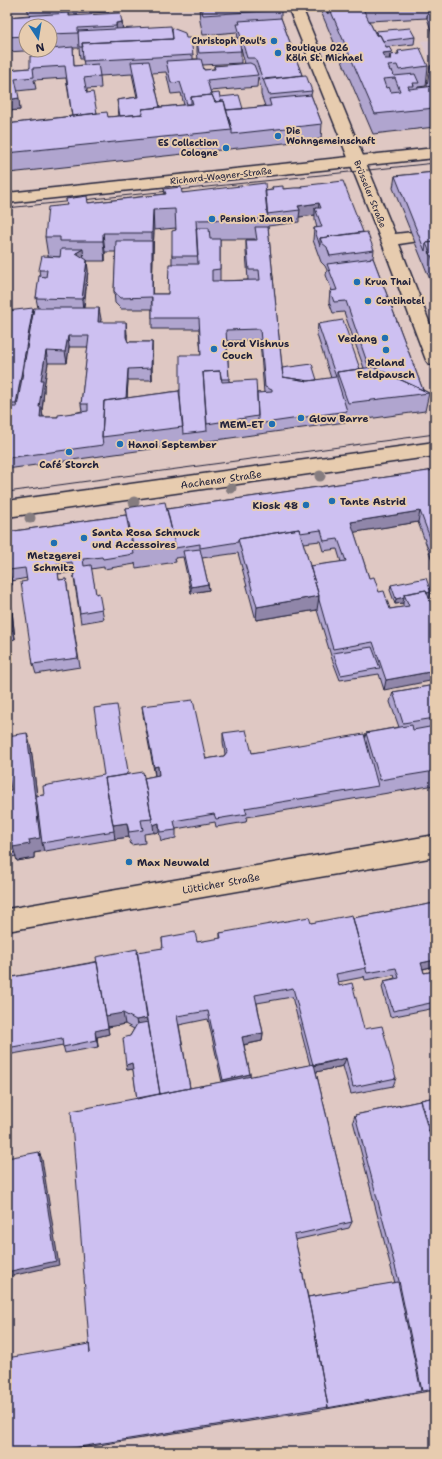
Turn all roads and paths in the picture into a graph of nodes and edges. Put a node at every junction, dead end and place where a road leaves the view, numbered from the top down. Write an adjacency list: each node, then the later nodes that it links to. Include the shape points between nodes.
1 (295, 7): 3 (street, Brüsseler Straße)
2 (435, 153): 3 (street, Richard-Wagner-Straße)
3 (356, 162): 4 (street, Richard-Wagner-Straße); 6 (street, Brüsseler Straße)
4 (7, 198)
5 (415, 242): 6 (street)
6 (390, 244): 7 (street, Brüsseler Straße)
7 (435, 360)
8 (435, 449): 9 (street, Aachener Straße)
9 (7, 509)
10 (435, 846): 11 (street, Lütticher Straße)
11 (7, 920)

